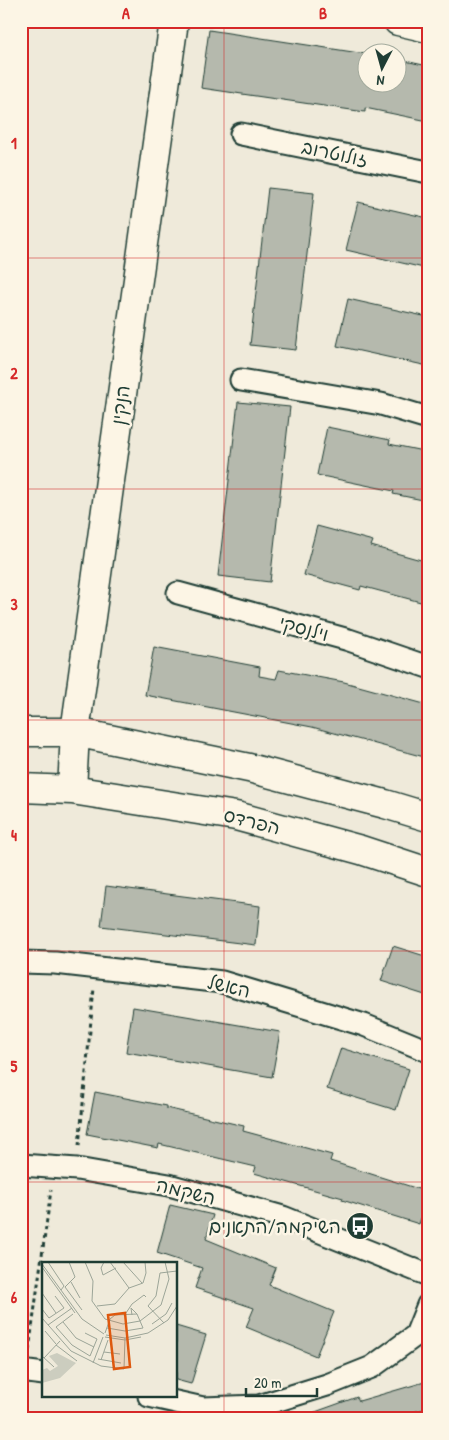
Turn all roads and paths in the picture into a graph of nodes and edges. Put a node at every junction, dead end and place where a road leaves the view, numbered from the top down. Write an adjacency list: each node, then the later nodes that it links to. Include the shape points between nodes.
1 (174, 21): 11 (street, הנקין)
2 (398, 21): 3 (street)
3 (428, 28)
4 (241, 134): 5 (street, זולוטרוב)
5 (428, 172)
6 (241, 380): 7 (street, via 381,404)
7 (428, 418)
8 (178, 593): 9 (street, וילנסקי, via 349,640)
9 (428, 667)
10 (21, 732): 11 (street)
11 (75, 732): 13 (street, הנקין); 14 (street, via 248,768)
12 (21, 788): 13 (street, הפרדס)
13 (72, 790): 15 (street, הפרדס, via 236,816)
14 (428, 817)
15 (428, 872)
16 (21, 962): 17 (street, האשל)
17 (96, 968): 18 (street, האשל, via 222,982 364,1025); 21 (path)
18 (428, 1051)
19 (21, 1165): 20 (street, השקמה)
20 (54, 1167): 21 (street, השקמה); 22 (path)
21 (76, 1169): 24 (street, השקמה, via 169,1185 282,1218)
22 (42, 1262)
23 (42, 1263): 26 (path)
24 (428, 1275)
25 (428, 1305): 27 (street, via 416,1335 372,1367 327,1385 259,1406 203,1408)
26 (28, 1376)
27 (158, 1398)

